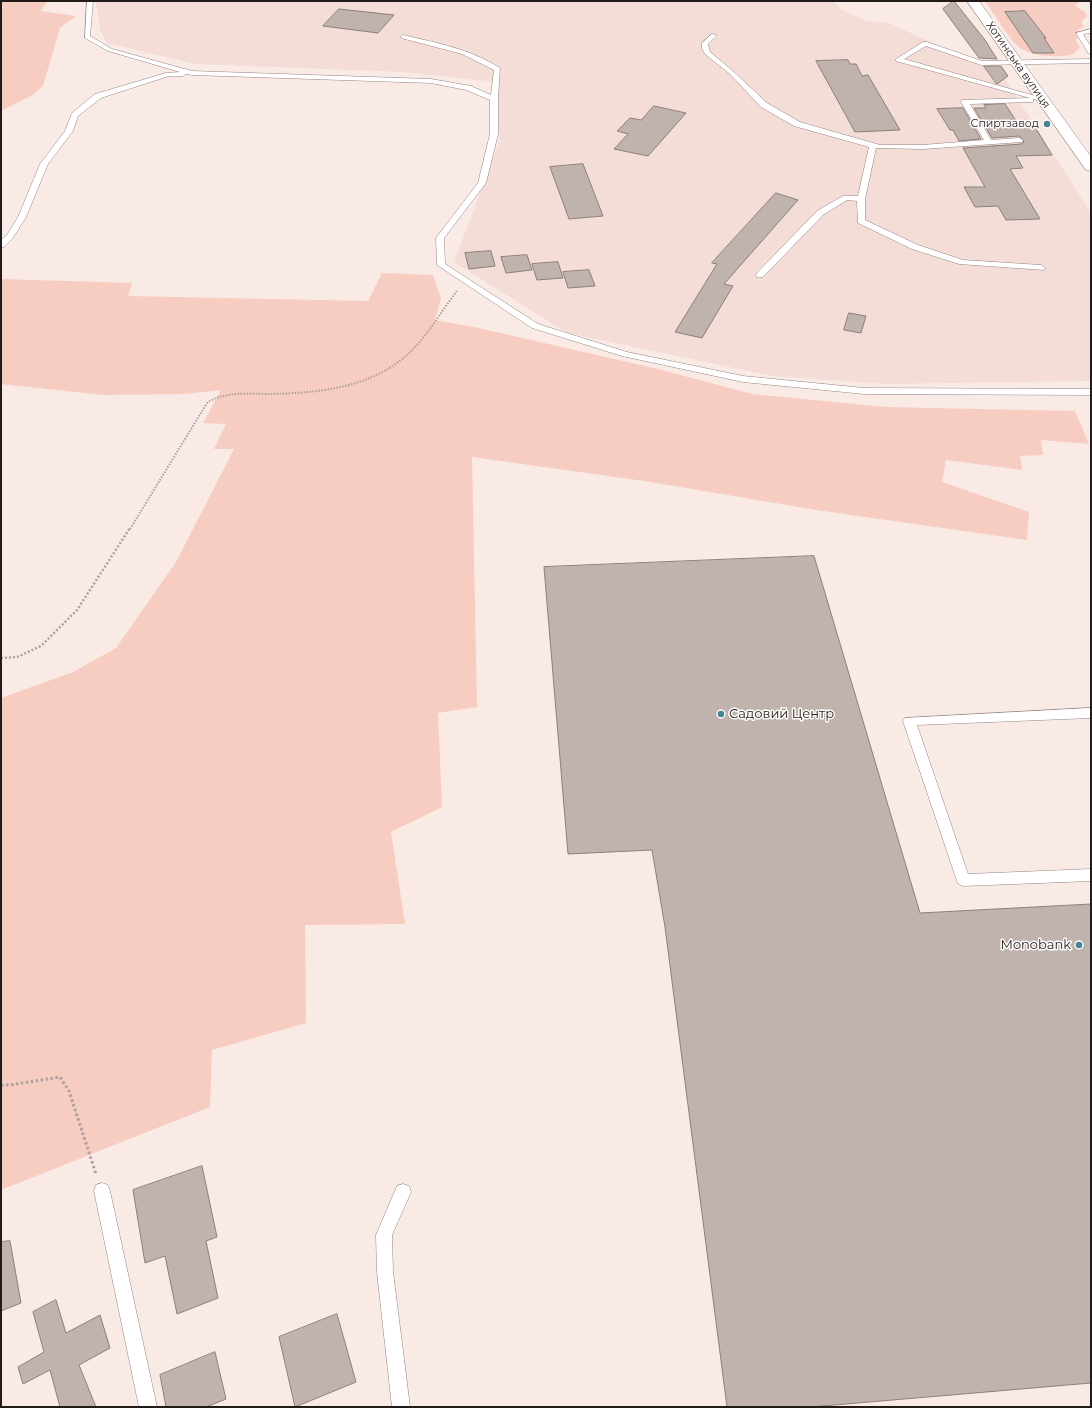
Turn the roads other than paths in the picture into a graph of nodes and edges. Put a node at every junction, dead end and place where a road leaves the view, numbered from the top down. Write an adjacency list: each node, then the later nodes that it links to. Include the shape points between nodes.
1 (90, 1): 10 (lane, via 87,37 110,50)
2 (974, 1): 8 (highway, Хотинська вулиця)
3 (1091, 31): 6 (lane, via 1079,33)
4 (714, 35): 16 (lane, via 705,43 707,54 732,73 764,105 797,124)
5 (403, 37): 12 (lane, via 449,48 494,65 498,68)
6 (1091, 53)
7 (1091, 61): 8 (lane)
8 (1018, 62): 9 (lane); 13 (highway, Хотинська вулиця)
9 (990, 69): 11 (lane); 11 (lane, via 981,63 925,43 898,60)
10 (192, 74): 12 (lane, via 431,81 468,88); 19 (lane, via 168,74 98,96 75,115 69,131 44,164 22,217)
11 (991, 85): 13 (lane)
12 (494, 99): 22 (lane, via 494,134 482,183 440,238 441,265 535,326 625,354 743,379 864,391)
13 (1042, 99): 15 (lane, via 965,102); 17 (highway, Хотинська вулиця)
14 (1019, 140): 15 (lane)
15 (989, 142): 16 (lane, via 923,147)
16 (873, 145): 18 (lane)
17 (1091, 167)
18 (861, 199): 20 (lane, via 861,221 914,247 962,262); 21 (lane, via 846,198 820,213)
19 (1, 245)
20 (1041, 268)
21 (760, 275)
22 (1091, 392)
23 (1091, 713): 24 (lane, via 909,721 963,880)
24 (1091, 875)
25 (102, 1191): 27 (lane)
26 (403, 1192): 28 (lane, via 384,1235)
27 (148, 1407)
28 (401, 1407)

